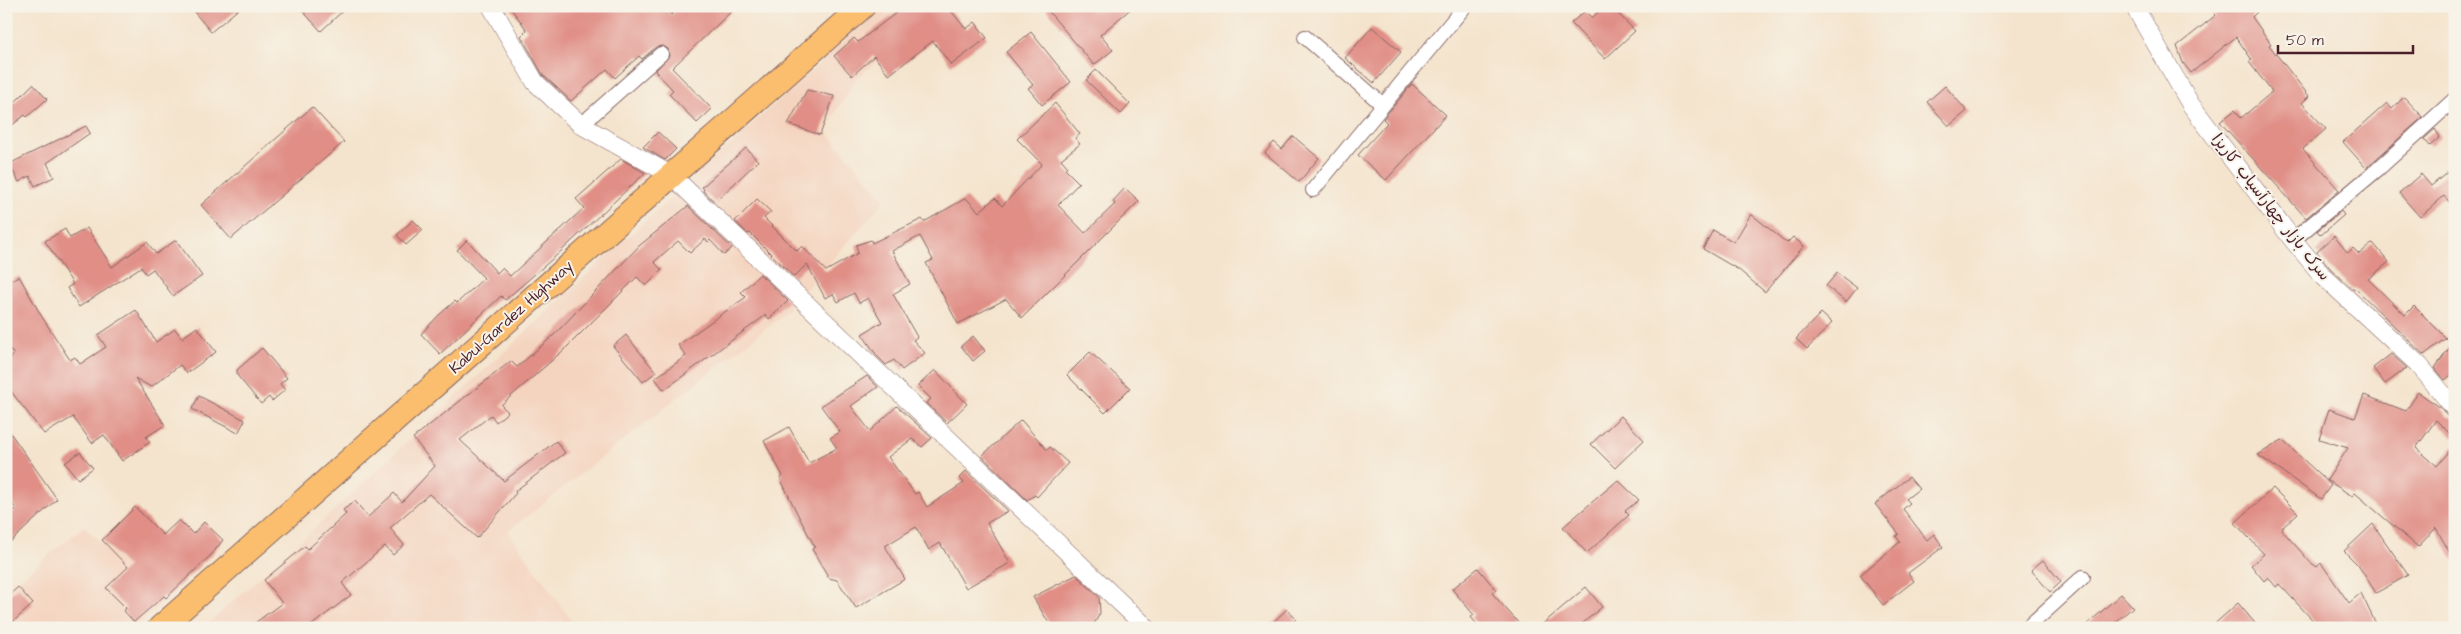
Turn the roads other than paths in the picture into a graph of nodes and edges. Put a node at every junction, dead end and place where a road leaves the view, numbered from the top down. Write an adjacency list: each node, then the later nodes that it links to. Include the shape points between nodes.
1 (491, 6): 9 (street, via 535,82)
2 (862, 6): 10 (highway, Kabul-Gardez Highway)
3 (1465, 6): 8 (street)
4 (2134, 6): 12 (street, سرک بازار چهارآسیاب کاریزا, via 2192,105)
5 (1305, 37): 8 (street)
6 (661, 54): 9 (street)
7 (2455, 99): 12 (street)
8 (1383, 105): 11 (street)
9 (582, 125): 10 (street)
10 (671, 175): 15 (highway, Kabul-Gardez Highway); 16 (street)
11 (1313, 190)
12 (2293, 240): 13 (street, سرک بازار چهارآسیاب کاریزا, via 2322,275 2418,365)
13 (2455, 409)
14 (2083, 577): 17 (street)
15 (160, 628)
16 (1147, 628)
17 (2027, 628)

